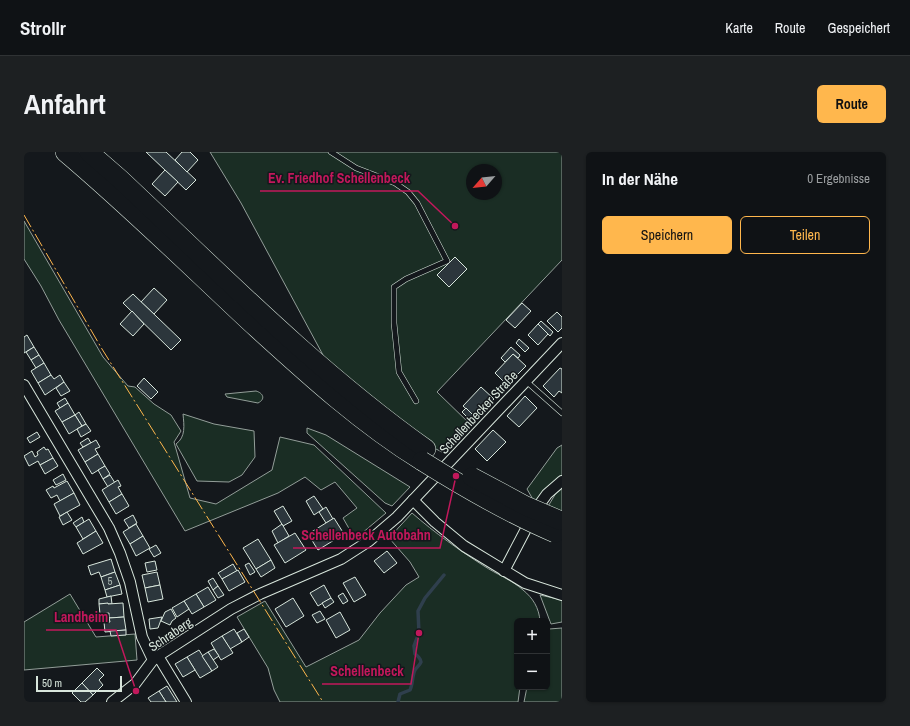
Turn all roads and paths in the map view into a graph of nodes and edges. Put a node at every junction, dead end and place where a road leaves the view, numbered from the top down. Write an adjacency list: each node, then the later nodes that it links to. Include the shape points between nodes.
1 (65, 152): 9 (highway, via 322,387 378,432)
2 (89, 152): 9 (highway, via 313,360)
3 (331, 152): 7 (lane, via 356,168 394,183 408,192 417,203 448,261 406,279 394,287 394,323 399,372)
4 (562, 343): 5 (street, Schellenbecker Straße)
5 (526, 381): 8 (lane); 11 (street, Schellenbecker Straße)
6 (24, 386): 16 (street, via 109,528 130,582 142,637)
7 (416, 401)
8 (562, 413)
9 (425, 456): 12 (highway, bridge, via 451,466 526,506)
10 (562, 481): 13 (street, via 547,494 537,508)
11 (413, 500): 13 (street, via 464,546); 15 (street, Schellenbecker Straße, via 369,541 341,559)
12 (560, 528)
13 (504, 571): 14 (street, via 525,583)
14 (562, 595)
15 (231, 609): 16 (street, Schraberg)
16 (156, 658): 17 (street, Schraberg, via 135,684); 18 (street)
17 (112, 702)
18 (186, 702)

